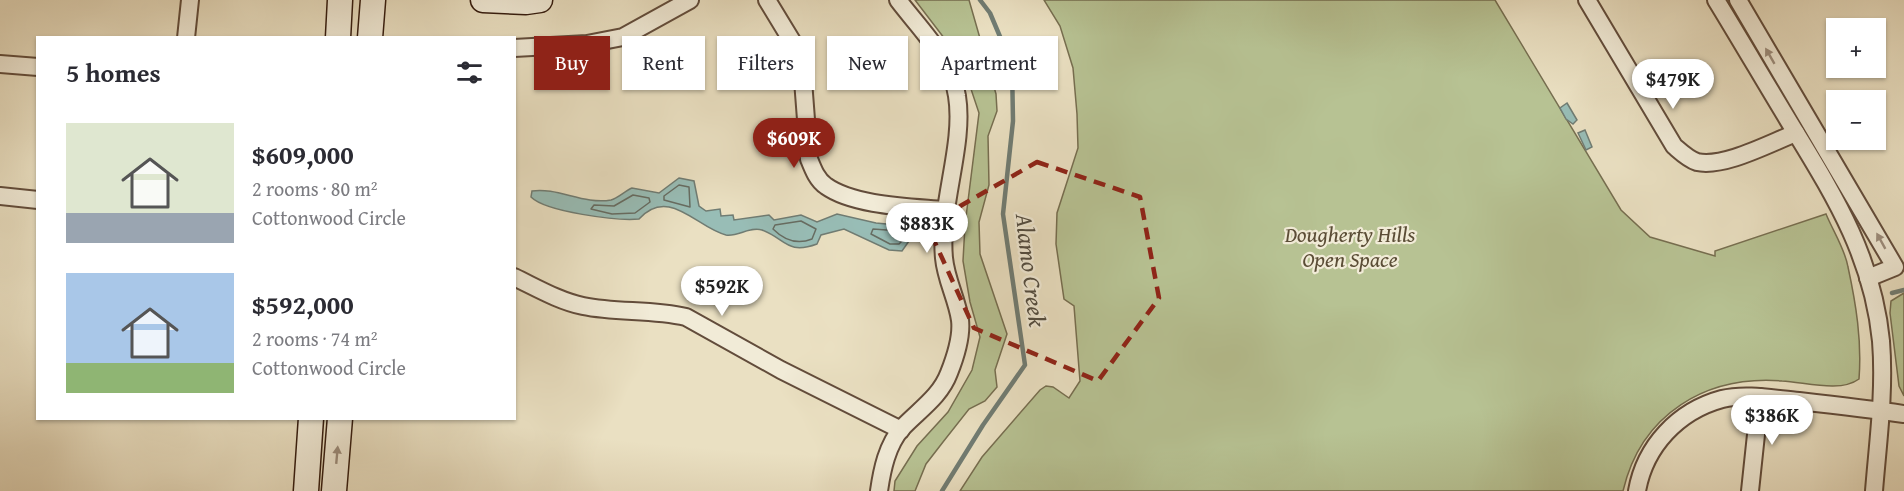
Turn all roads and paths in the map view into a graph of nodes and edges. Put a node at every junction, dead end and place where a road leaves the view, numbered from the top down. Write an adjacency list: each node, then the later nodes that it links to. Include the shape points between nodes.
1 (189, 0): 12 (street)
2 (340, 0): 13 (main road)
3 (373, 0): 14 (main road)
4 (483, 0): 5 (main road)
5 (540, 0)
6 (690, 0): 15 (street, via 623,37 587,44)
7 (767, 0): 23 (street, via 798,51 809,159 814,173 825,186 848,196)
8 (898, 0): 23 (street, via 949,69 957,95 958,123)
9 (1587, 0): 20 (street, via 1674,146 1684,155 1695,161 1723,161)
10 (1716, 0): 19 (street)
11 (1738, 0): 18 (street, one-way to 11)
12 (186, 36)
13 (338, 36)
14 (370, 36)
15 (516, 48)
16 (0, 64): 17 (street)
17 (36, 67)
18 (1785, 82): 19 (street); 25 (street, one-way to 18, via 1895,267)
19 (1771, 92): 20 (street)
20 (1796, 133): 25 (street, via 1852,230)
21 (0, 196): 22 (street)
22 (36, 200)
23 (944, 210): 31 (street, via 944,258 960,321 956,353 948,376 931,403)
24 (516, 278): 31 (street, via 560,300 585,306 686,317)
25 (1868, 278): 27 (street, via 1881,340)
26 (1760, 397): 27 (street); 35 (street, via 1724,399 1696,409 1670,427 1651,451); 36 (street)
27 (1881, 410): 28 (street); 37 (street)
28 (1904, 414)
29 (311, 420): 32 (main road)
30 (340, 420): 33 (main road, one-way to 30)
31 (901, 430): 34 (street, via 883,463)
32 (306, 491)
33 (334, 491)
34 (879, 491)
35 (1637, 491)
36 (1750, 491)
37 (1874, 491)

